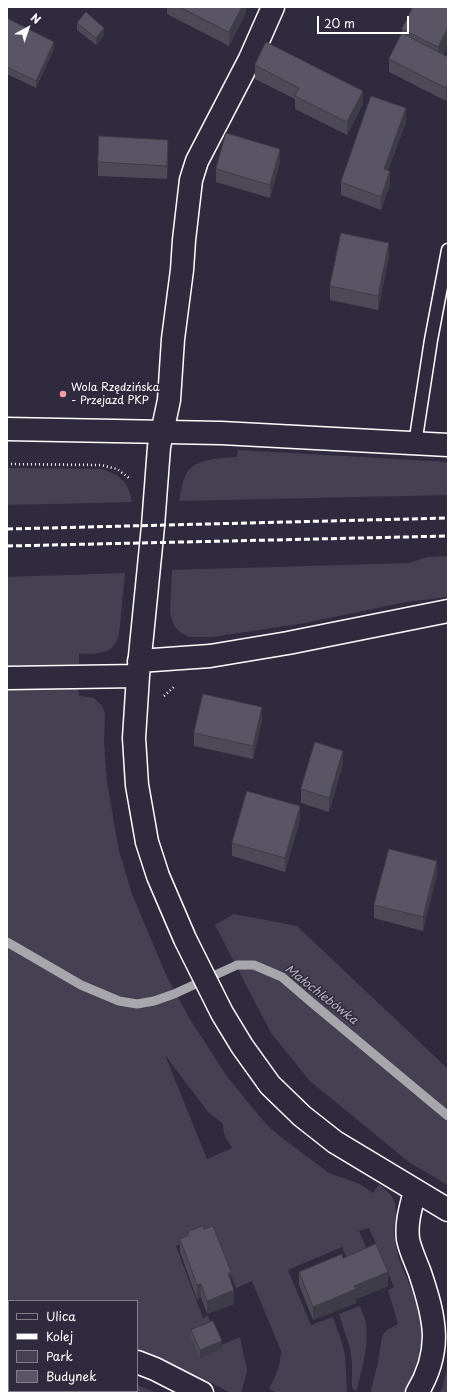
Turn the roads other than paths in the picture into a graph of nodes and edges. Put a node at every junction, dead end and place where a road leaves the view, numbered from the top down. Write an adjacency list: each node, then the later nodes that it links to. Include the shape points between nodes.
1 (273, 7): 4 (street, via 250,59 197,161 191,180 173,339 169,400)
2 (448, 250): 5 (lane)
3 (7, 429): 4 (street)
4 (162, 432): 5 (street, via 376,440); 8 (street)
5 (415, 444): 6 (street)
6 (448, 445)
7 (448, 611): 8 (street, via 280,645)
8 (139, 669): 9 (street); 10 (street, via 134,738 137,785 148,842 158,876 185,939 222,1013 270,1085 302,1116 335,1142)
9 (7, 678)
10 (415, 1191): 11 (street); 14 (street, via 408,1216 408,1240 430,1303 434,1334 432,1360)
11 (448, 1210)
12 (138, 1362): 13 (street)
13 (202, 1393)
14 (417, 1393)

